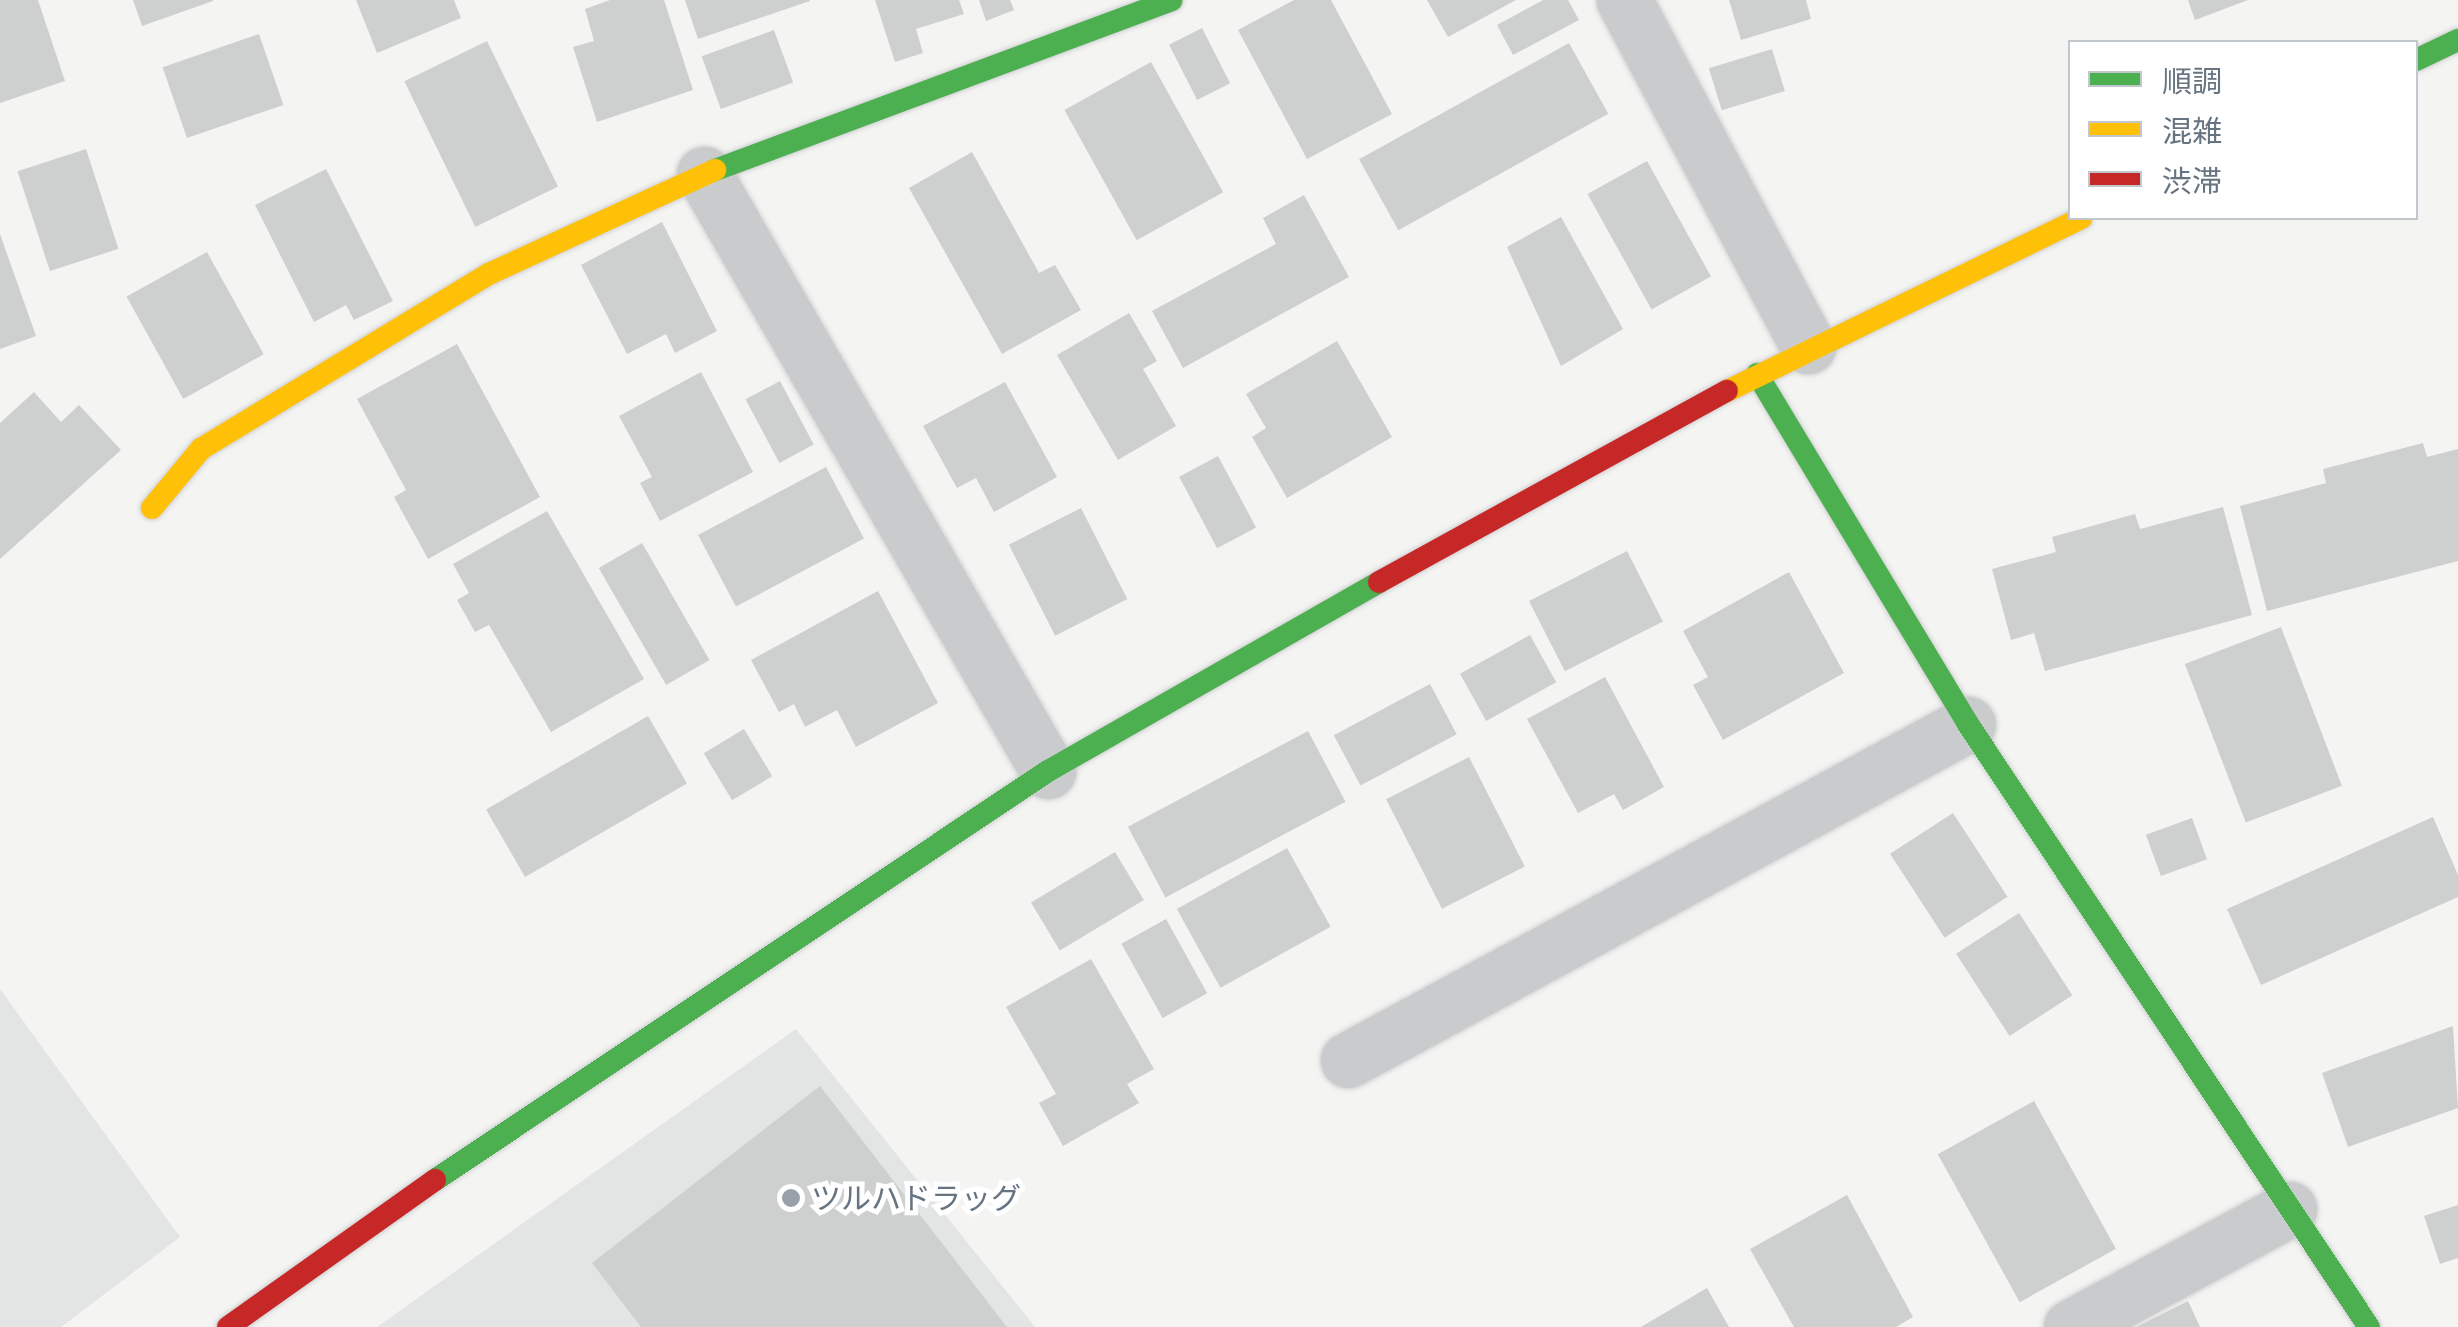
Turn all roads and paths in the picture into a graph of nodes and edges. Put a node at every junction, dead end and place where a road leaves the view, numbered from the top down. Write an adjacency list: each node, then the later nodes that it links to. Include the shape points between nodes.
1 (1171, 0): 5 (street)
2 (1624, 0): 7 (street)
3 (2458, 40): 4 (street)
4 (2418, 59)
5 (704, 174): 9 (street, via 488,274 201,449); 11 (street)
6 (2077, 220): 7 (street)
7 (1808, 346): 8 (street)
8 (1758, 374): 10 (street); 11 (street, via 1223,667)
9 (152, 508)
10 (1968, 724): 12 (street); 13 (street)
11 (1048, 771): 14 (street, via 553,1096)
12 (1348, 1060)
13 (2289, 1209): 15 (street); 16 (street)
14 (228, 1327)
15 (2071, 1327)
16 (2368, 1327)

